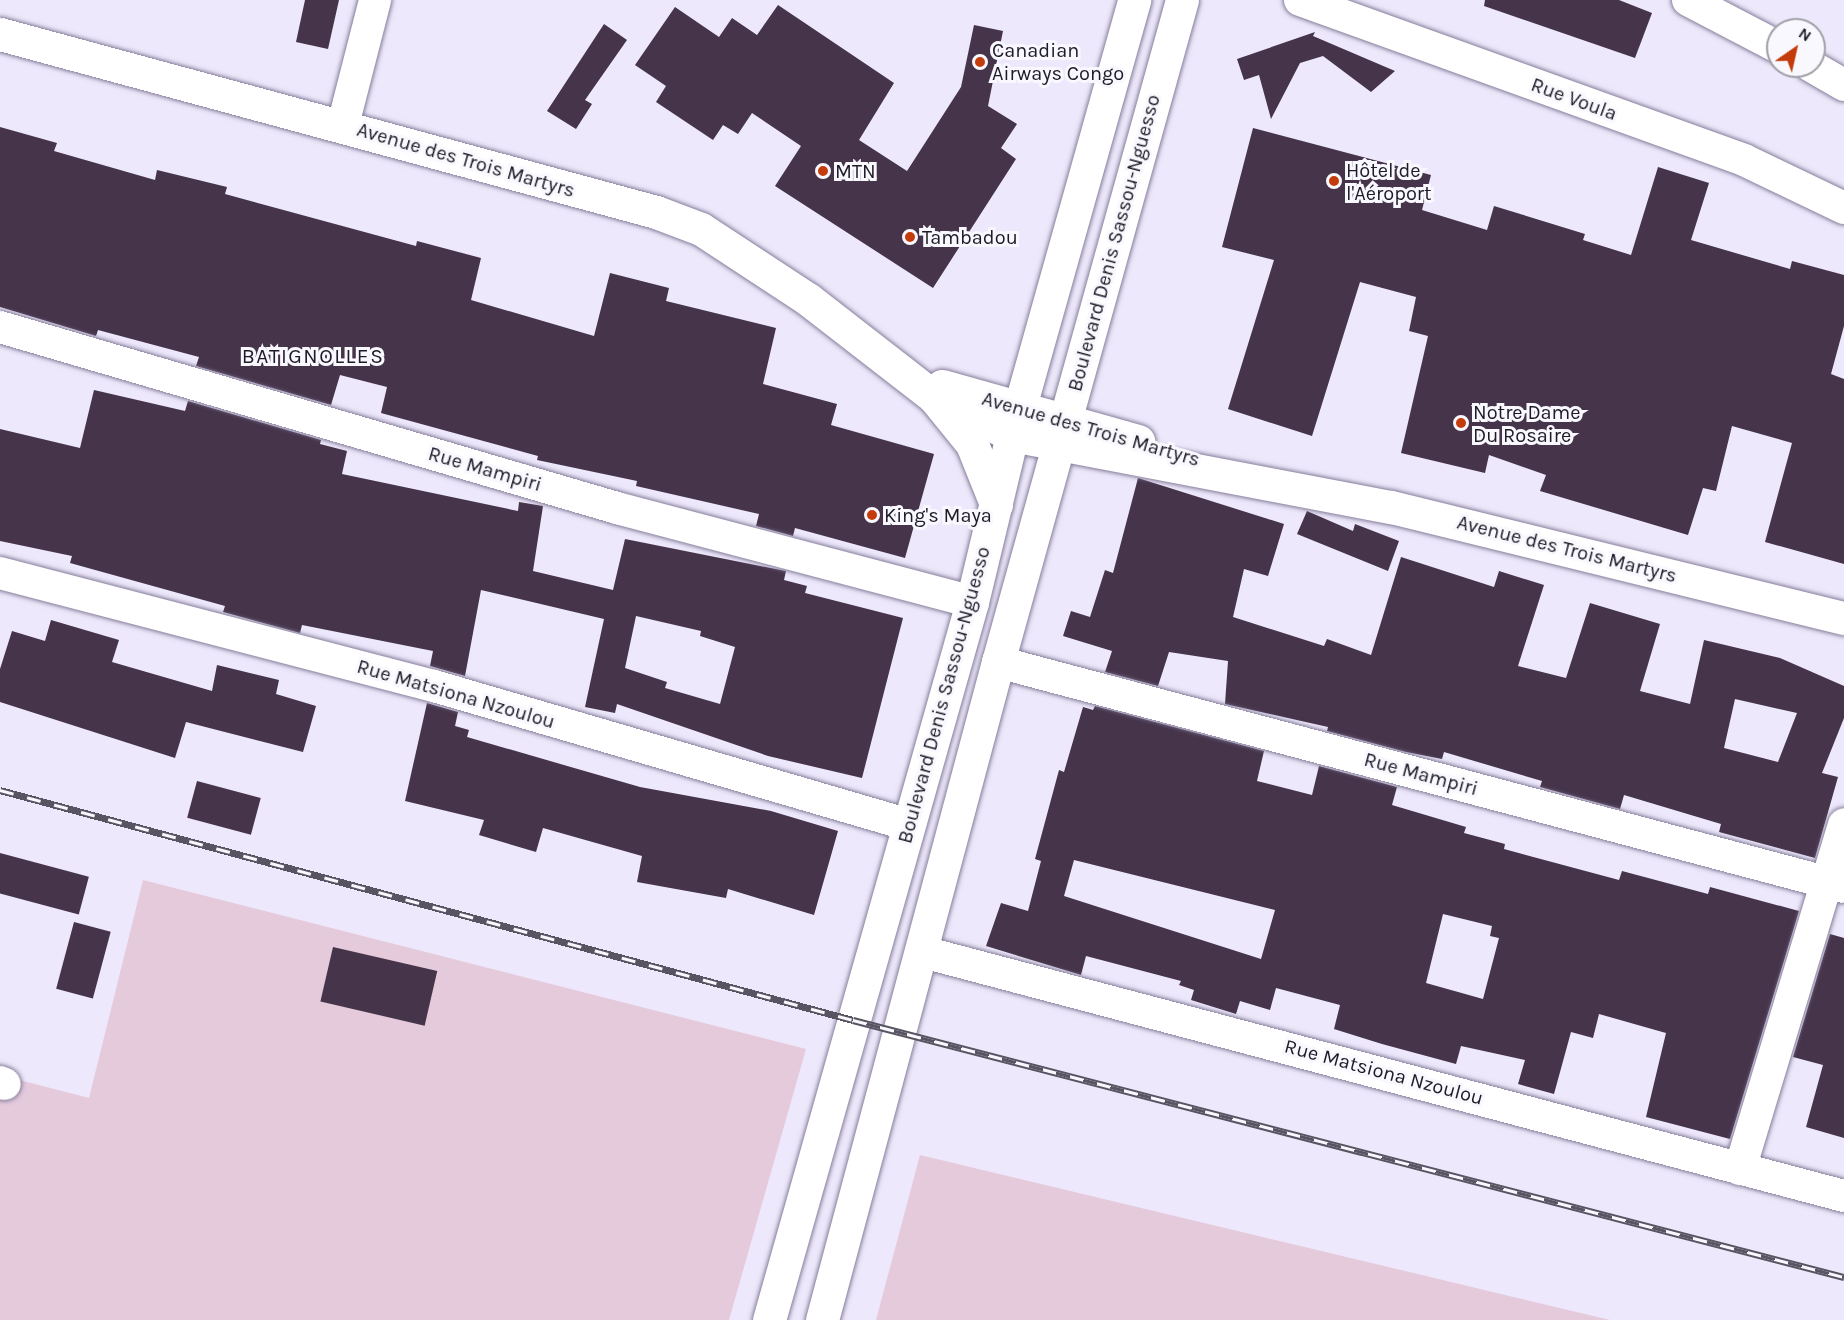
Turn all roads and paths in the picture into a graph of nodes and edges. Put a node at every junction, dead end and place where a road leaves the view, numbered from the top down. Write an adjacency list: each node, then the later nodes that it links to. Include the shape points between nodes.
1 (375, 0): 10 (street)
2 (1134, 0): 15 (main road, Boulevard Denis Sassou-Nguesso, via 1097,118)
3 (1182, 0): 16 (main road, Boulevard Denis Sassou-Nguesso)
4 (1300, 0): 11 (street, Rue Voula, via 1743,160)
5 (1688, 0): 7 (street)
6 (0, 34): 10 (main road, Avenue des Trois Martyrs)
7 (1766, 42)
8 (1826, 75): 9 (street)
9 (1844, 85)
10 (343, 126): 13 (main road, Avenue des Trois Martyrs, via 656,212 701,229 791,287)
11 (1844, 208)
12 (0, 327): 19 (street, Rue Mampiri, via 617,508)
13 (894, 366): 14 (main road, Avenue des Trois Martyrs); 15 (main road, Avenue des Trois Martyrs)
14 (934, 397): 15 (main road, Avenue des Trois Martyrs); 17 (main road, via 972,444)
15 (1016, 422): 16 (main road, Avenue des Trois Martyrs); 17 (main road, Boulevard Denis Sassou-Nguesso)
16 (1061, 433): 20 (main road, Avenue des Trois Martyrs, via 1630,563); 21 (main road, Boulevard Denis Sassou-Nguesso)
17 (996, 504): 19 (main road, Boulevard Denis Sassou-Nguesso)
18 (0, 573): 23 (street, Rue Matsiona Nzoulou, via 434,686)
19 (972, 602): 23 (main road, Boulevard Denis Sassou-Nguesso)
20 (1844, 618)
21 (998, 662): 24 (street, Rue Mampiri); 25 (main road, Boulevard Denis Sassou-Nguesso)
22 (1844, 824): 24 (street)
23 (908, 825): 28 (main road, Boulevard Denis Sassou-Nguesso)
24 (1835, 885): 26 (street)
25 (923, 952): 26 (street, Rue Matsiona Nzoulou, via 1343,1060); 29 (main road, Boulevard Denis Sassou-Nguesso)
26 (1740, 1169): 27 (street, Rue Matsiona Nzoulou)
27 (1844, 1196)
28 (770, 1320)
29 (822, 1320)

